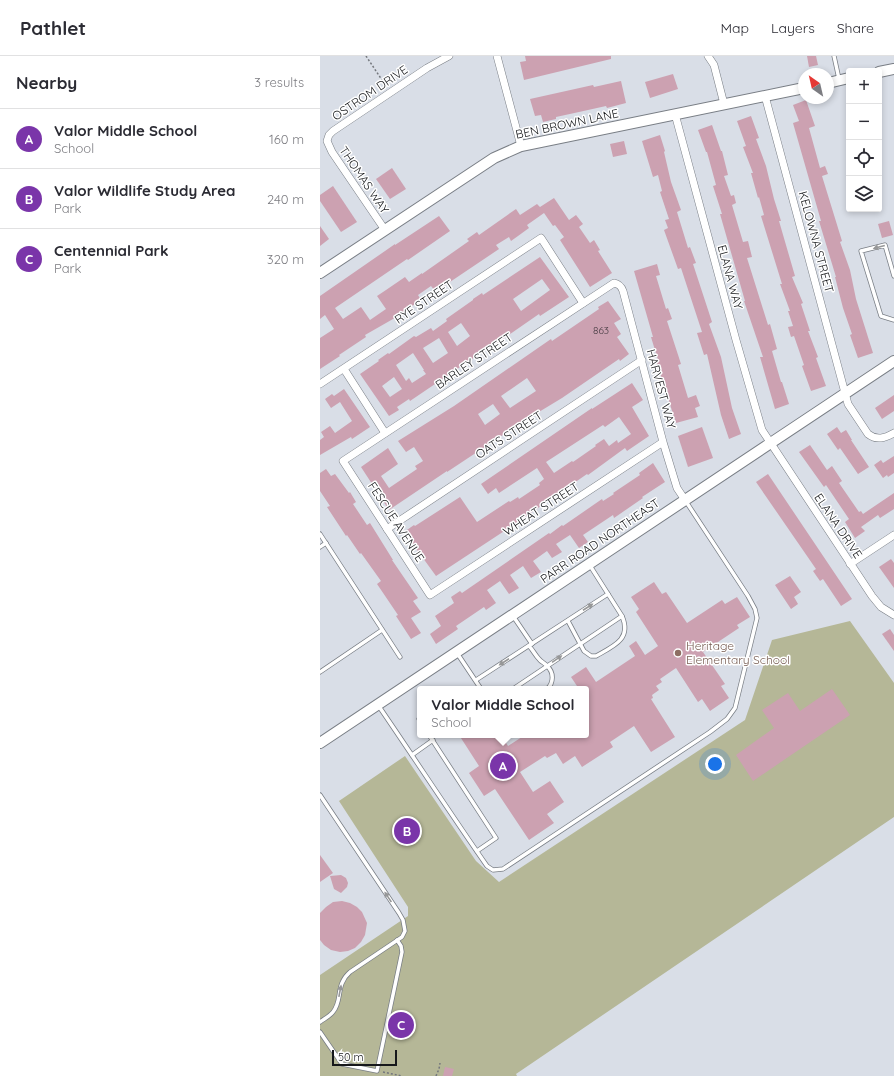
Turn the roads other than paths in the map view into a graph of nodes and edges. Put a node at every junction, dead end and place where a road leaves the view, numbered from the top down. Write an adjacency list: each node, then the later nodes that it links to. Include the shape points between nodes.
1 (449, 56): 13 (street, OSTROM DRIVE, via 334,131)
2 (497, 56): 14 (street)
3 (708, 56): 11 (street, via 714,66)
4 (834, 56): 7 (lane)
5 (894, 69): 6 (main road)
6 (882, 71)
7 (844, 80): 8 (main road)
8 (834, 82)
9 (798, 89): 10 (main road, BEN BROWN LANE)
10 (765, 96): 11 (main road, BEN BROWN LANE); 25 (street, KELOWNA STREET)
11 (724, 104): 12 (main road, BEN BROWN LANE)
12 (675, 114): 14 (main road, BEN BROWN LANE); 29 (street, ELANA WAY, via 760,427)
13 (327, 141): 15 (street, THOMAS WAY)
14 (521, 146): 15 (main road, BEN BROWN LANE, via 494,158)
15 (385, 230): 16 (main road, BEN BROWN LANE)
16 (320, 273)
17 (894, 276): 20 (lane, one-way to 20, via 885,245 861,252 882,316)
18 (618, 284): 19 (street, BARLEY STREET, via 610,285); 21 (street, HARVEST WAY, via 623,291)
19 (583, 303): 23 (street, RYE STREET, via 541,238); 27 (street, BARLEY STREET)
20 (894, 320)
21 (642, 360): 28 (street, HARVEST WAY); 32 (street, OATS STREET)
22 (894, 361): 25 (main road, PARR ROAD NORTHEAST)
23 (344, 369): 24 (street, RYE STREET); 27 (street)
24 (320, 384)
25 (845, 393): 26 (street, KELOWNA STREET, via 848,404 868,434 882,438); 29 (main road, PARR ROAD NORTHEAST)
26 (894, 433)
27 (386, 434): 30 (street, BARLEY STREET)
28 (663, 442): 31 (street, HARVEST WAY, via 677,488); 40 (street, WHEAT STREET)
29 (770, 444): 31 (main road, PARR ROAD NORTHEAST); 38 (street, ELANA DRIVE)
30 (343, 461): 32 (street, FESCUE AVENUE)
31 (685, 500): 37 (main road, PARR ROAD NORTHEAST); 63 (lane, via 755,609 757,618 735,708 727,719 710,732 503,869 493,870)
32 (387, 528): 40 (street, FESCUE AVENUE)
33 (320, 534): 35 (lane)
34 (894, 535): 38 (street)
35 (326, 543): 36 (lane); 45 (lane)
36 (320, 547)
37 (589, 564): 39 (lane); 41 (main road, PARR ROAD NORTHEAST)
38 (850, 564): 42 (street, ELANA DRIVE, via 881,607)
39 (608, 594): 43 (lane); 44 (lane, one-way to 39)
40 (430, 595)
41 (512, 615): 47 (lane); 48 (main road, PARR ROAD NORTHEAST)
42 (894, 615)
43 (622, 616): 46 (lane); 46 (lane, via 626,628 622,639 596,656 587,654)
44 (568, 621): 46 (lane); 47 (lane)
45 (382, 630): 49 (lane); 51 (lane)
46 (580, 644): 50 (lane, one-way to 46)
47 (531, 645): 50 (lane, via 539,659); 52 (lane, one-way to 52)
48 (456, 652): 52 (lane); 56 (main road, PARR ROAD NORTHEAST)
49 (400, 657)
50 (547, 666): 54 (lane); 55 (lane, via 553,680)
51 (320, 672)
52 (476, 680): 53 (lane)
53 (479, 686)
54 (517, 686)
55 (551, 686)
56 (377, 704): 58 (main road, PARR ROAD NORTHEAST); 59 (lane)
57 (433, 740): 59 (lane); 63 (lane, via 496,838)
58 (320, 742)
59 (412, 755): 63 (lane)
60 (320, 795): 61 (lane)
61 (324, 800): 62 (lane); 64 (lane, one-way to 61, via 404,935 403,920)
62 (320, 804)
63 (477, 851)
64 (397, 940): 65 (lane, one-way to 64, via 335,1009 344,977); 66 (lane, via 402,952 377,1071 342,1064)
65 (320, 1022)
66 (320, 1032)

